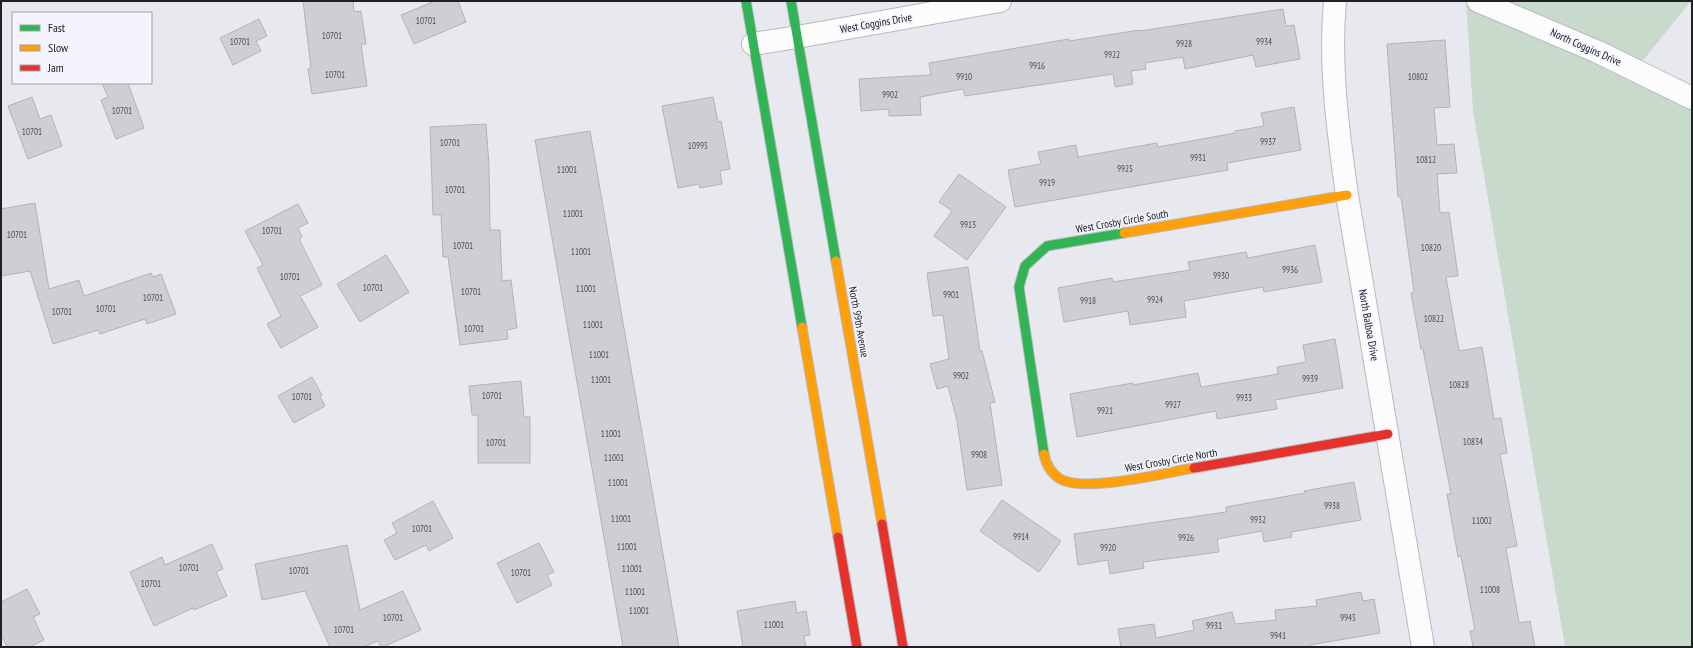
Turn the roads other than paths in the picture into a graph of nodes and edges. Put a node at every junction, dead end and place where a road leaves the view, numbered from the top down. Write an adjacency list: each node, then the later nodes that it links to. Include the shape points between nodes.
1 (746, 1): 7 (main road)
2 (791, 1): 6 (main road, North 99th Avenue)
3 (1000, 1): 6 (street, West Coggins Drive)
4 (1335, 1): 9 (street, North Balboa Drive, via 1333,77)
5 (1478, 1): 8 (street, North Coggins Drive, via 1598,52)
6 (798, 38): 7 (street, West Coggins Drive); 13 (main road, North 99th Avenue)
7 (753, 44): 12 (main road)
8 (1692, 98)
9 (1347, 195): 10 (main road, West Crosby Circle South, via 1047,246 1026,266 1019,287); 11 (street, North Balboa Drive)
10 (1033, 381): 11 (main road, West Crosby Circle North, via 1043,450 1048,467 1071,483 1083,485 1108,483)
11 (1388, 434): 14 (street, North Balboa Drive)
12 (857, 647)
13 (904, 647)
14 (1423, 647)

